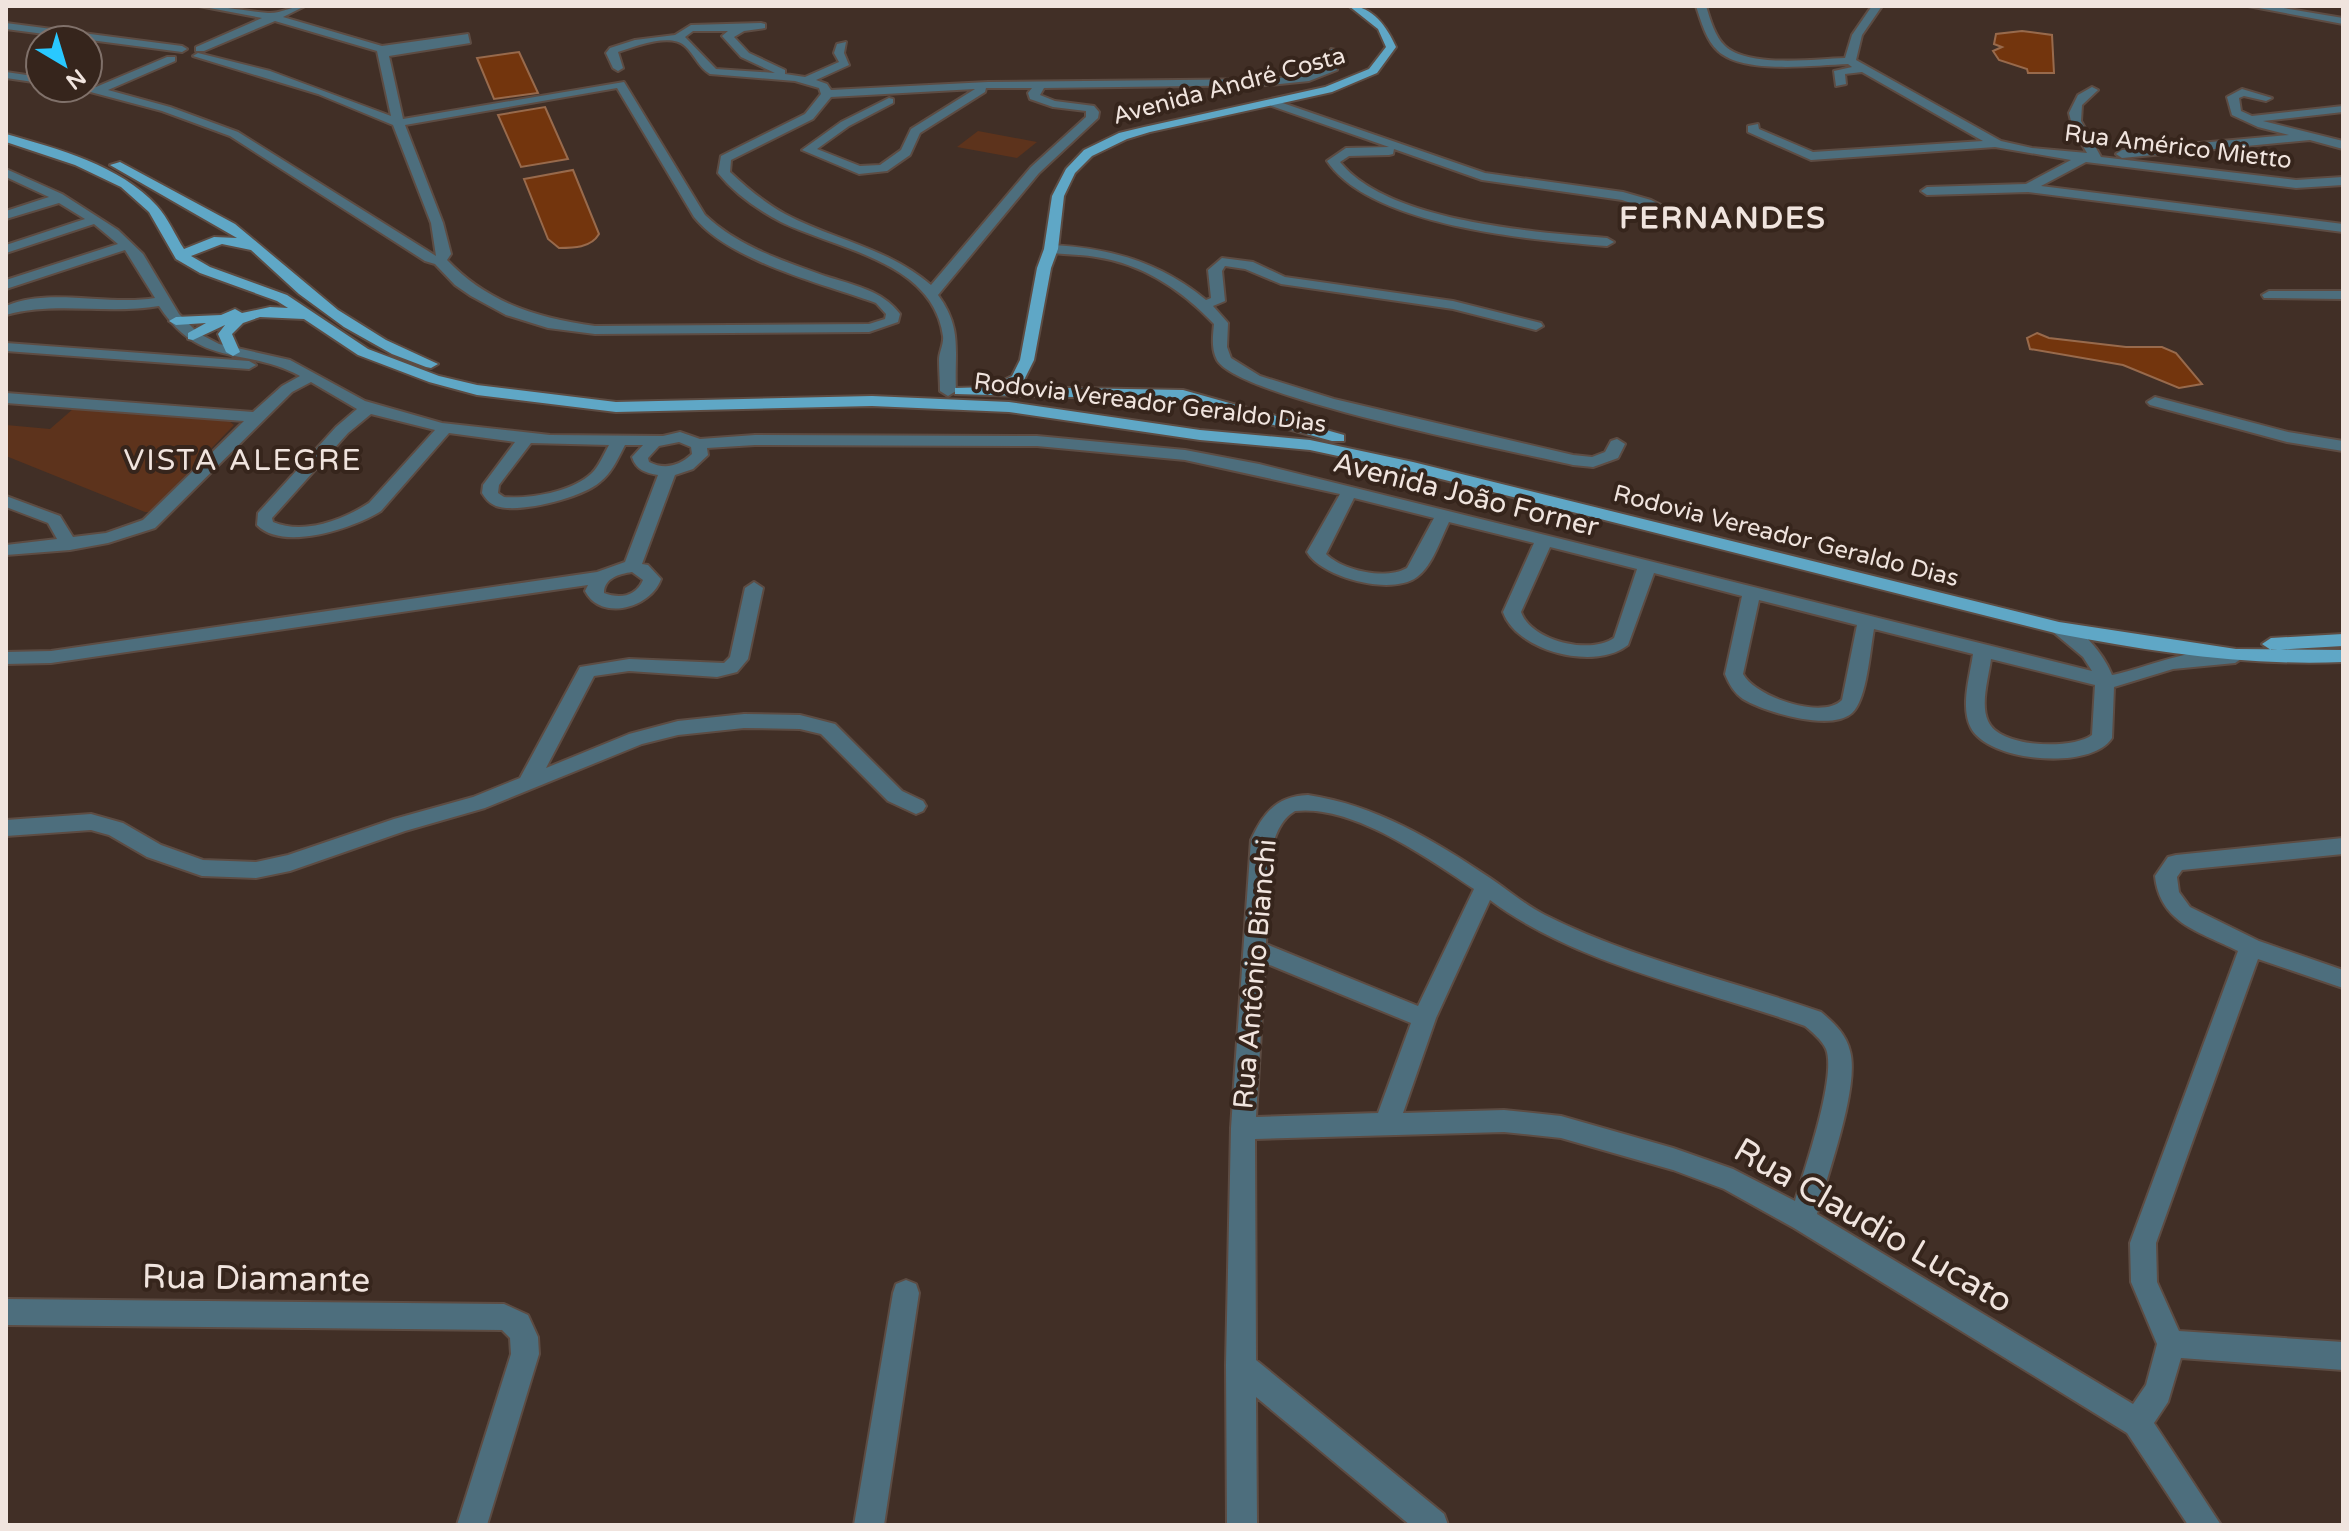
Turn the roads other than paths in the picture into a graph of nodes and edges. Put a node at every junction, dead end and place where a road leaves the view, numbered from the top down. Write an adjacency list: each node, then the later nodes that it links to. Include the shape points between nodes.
1 (204, 6): 7 (street)
2 (300, 6): 7 (street)
3 (1354, 6): 32 (main road, Avenida André Costa, via 1382,27 1388,39 1391,47 1380,64 1328,90)
4 (1701, 6): 19 (street, via 1721,49 1738,57)
5 (1877, 6): 19 (street, via 1857,35)
6 (2253, 6): 8 (street)
7 (273, 17): 16 (street); 17 (street)
8 (2343, 21)
9 (761, 26): 11 (street)
10 (6, 28): 14 (street); 18 (street)
11 (742, 28): 12 (street, via 691,28); 22 (street, via 727,36 732,45)
12 (677, 38): 20 (street, via 614,50); 22 (street, via 714,72)
13 (842, 44): 22 (street, via 839,53 845,63)
14 (182, 49): 16 (street); 18 (street)
15 (1335, 51): 24 (street, via 1333,68 1309,78)
16 (199, 52): 18 (street); 34 (street)
17 (383, 52): 17 (street, via 466,41 464,36); 34 (street)
18 (170, 57): 23 (street)
19 (1850, 61): 21 (street)
20 (618, 68)
21 (1865, 70): 25 (street, via 1843,69); 41 (street)
22 (801, 79): 29 (street, via 823,86)
23 (104, 84)
24 (1041, 84): 26 (street); 64 (street, via 1034,97 1090,108 1092,118 1035,170)
25 (1840, 84)
26 (988, 85): 29 (street); 31 (street, via 915,131 906,152 883,168 859,170 808,150)
27 (2092, 90): 43 (street, via 2073,109)
28 (104, 92): 54 (street, via 234,134)
29 (827, 94): 64 (street, via 817,109 785,129 736,150 725,159 724,173 782,218 882,259 921,279)
30 (2266, 98): 35 (street, via 2242,92 2233,97 2236,113)
31 (889, 101)
32 (1270, 102): 42 (street); 58 (main road, Avenida André Costa, via 1123,136 1088,153 1063,184)
33 (2343, 109): 35 (street, via 2262,116 2256,118)
34 (398, 123): 52 (street); 61 (street, via 620,84 706,224 757,256 881,300 893,314 885,326 595,330 511,312 460,282)
35 (2259, 123): 38 (street)
36 (1754, 126): 41 (street, Rua Américo Mietto, via 1752,130 1767,139 1811,156)
37 (6, 128): 59 (main road, Rodovia Vereador Geraldo Dias, via 79,149 133,173 230,227)
38 (2310, 137): 40 (street); 43 (street)
39 (6, 138): 60 (main road, via 125,184 154,210)
40 (2343, 145)
41 (2002, 146): 43 (street, Rua Américo Mietto)
42 (1421, 153): 49 (street, via 1494,178 1594,189); 55 (street, via 1367,149 1346,152 1333,161 1338,170 1375,193 1465,226)
43 (2091, 157): 45 (street, Rua Américo Mietto, via 2296,184); 46 (street)
44 (10, 177): 48 (street)
45 (2343, 181)
46 (2028, 188): 47 (street); 53 (street)
47 (1927, 191)
48 (60, 198): 50 (street); 51 (street)
49 (1669, 212)
50 (6, 215)
51 (94, 220): 56 (street); 57 (street)
52 (437, 223): 54 (street); 61 (street, via 444,254)
53 (2343, 228)
54 (396, 235): 61 (street)
55 (1607, 242)
56 (127, 245): 63 (street); 67 (street)
57 (6, 249)
58 (1051, 249): 68 (street, via 1115,254 1135,261); 78 (main road, Avenida André Costa)
59 (262, 252): 60 (main road, via 222,239); 82 (main road, Rodovia Vereador Geraldo Dias, via 304,291 384,345 417,360 488,379 598,394)
60 (181, 256): 62 (main road, Rodovia Vereador Geraldo Dias)
61 (440, 261)
62 (243, 282): 70 (main road, via 251,298); 72 (main road, Rodovia Vereador Geraldo Dias)
63 (6, 285)
64 (932, 293): 82 (street, via 951,339)
65 (2269, 295): 66 (street)
66 (2343, 295)
67 (161, 301): 69 (street, via 123,307); 71 (street)
68 (1205, 304): 73 (street, via 1218,301 1215,270 1230,261 1295,283 1453,305); 95 (street, via 1221,323 1224,360 1255,379 1330,403 1573,460 1600,460 1612,455)
69 (8, 305)
70 (233, 315): 71 (main road); 74 (main road)
71 (176, 321): 74 (street)
72 (324, 324): 76 (main road, via 289,311 256,314 227,328); 91 (main road, Rodovia Vereador Geraldo Dias, via 363,352 399,367 477,390 534,398 616,407 946,403)
73 (1536, 326)
74 (197, 338): 76 (street); 77 (street, via 196,350)
75 (6, 347): 77 (street)
76 (226, 350): 79 (street); 80 (street)
77 (160, 358): 79 (street)
78 (1027, 360): 83 (main road, via 1018,379); 84 (main road, via 1044,382)
79 (191, 361): 80 (street)
80 (285, 363): 81 (street)
81 (310, 377): 88 (street); 89 (street, via 287,389)
82 (948, 391): 83 (main road, Rodovia Vereador Geraldo Dias)
83 (985, 392): 84 (main road, Rodovia Vereador Geraldo Dias)
84 (1070, 392): 85 (main road, Rodovia Vereador Geraldo Dias)
85 (1183, 395): 91 (main road, via 1203,410 1200,423); 113 (main road, Rodovia Vereador Geraldo Dias, via 2113,627 2232,643)
86 (6, 398): 89 (street)
87 (2155, 402): 96 (street)
88 (368, 408): 90 (street); 90 (street, via 264,517 265,525 291,532 362,517)
89 (257, 417): 104 (street, via 149,524)
90 (446, 427): 92 (street)
91 (1139, 427): 112 (main road, Rodovia Vereador Geraldo Dias, via 1356,453)
92 (526, 438): 94 (street); 94 (street, via 491,485 495,500 521,501 587,485 597,477)
93 (660, 440): 94 (street); 97 (street, via 680,437); 98 (street)
94 (612, 443): 98 (street)
95 (1617, 444)
96 (2343, 446)
97 (699, 450): 99 (street, via 688,466); 100 (street, Avenida João Forner, via 755,440 1037,441 1185,455)
98 (641, 453): 99 (street, via 645,467)
99 (668, 471): 106 (street)
100 (1349, 492): 102 (street, Avenida João Forner); 102 (street, via 1316,552 1329,566 1382,581 1397,581 1417,570)
101 (6, 501): 104 (street, via 54,520)
102 (1443, 516): 103 (street, Avenida João Forner)
103 (1544, 541): 107 (street, Avenida João Forner); 107 (street, via 1512,612 1514,620 1532,636 1590,653 1622,641)
104 (70, 545): 105 (street)
105 (6, 550)
106 (632, 567): 108 (street, via 610,571); 108 (street, via 652,579 637,598 615,602 597,597)
107 (1647, 567): 110 (street, Avenida João Forner)
108 (598, 584): 117 (street, via 571,581 51,657)
109 (754, 588): 119 (street, via 739,659 730,668 629,665 587,671)
110 (1751, 594): 111 (street, Avenida João Forner); 111 (street, via 1734,674 1750,694 1776,704 1820,715 1844,710 1851,701)
111 (1866, 623): 114 (street, Avenida João Forner)
112 (2059, 628): 116 (main road, Rodovia Vereador Geraldo Dias); 118 (street, via 2093,652)
113 (2343, 640)
114 (1982, 652): 118 (street, Avenida João Forner); 118 (street, via 1976,717 1981,729 2003,745 2028,750 2097,745 2102,738)
115 (2343, 656): 116 (main road, Rodovia Vereador Geraldo Dias)
116 (2235, 657): 118 (street, via 2188,661 2120,682)
117 (6, 658)
118 (2105, 681)
119 (527, 784): 120 (street, via 636,739 678,728 800,722 828,729 895,796); 121 (street, via 256,870 202,868 91,822)
120 (916, 806)
121 (6, 828)
122 (2343, 846): 124 (street, via 2176,863 2166,876 2168,894 2182,913)
123 (1486, 886): 125 (street, Rua Antônio Bianchi, via 1382,826 1326,805 1287,805 1271,816 1261,840); 127 (street); 130 (street, Rua Antônio Bianchi, via 1585,942 1813,1019 1833,1037 1840,1056 1838,1084)
124 (2251, 947): 126 (street); 133 (street, via 2143,1243 2144,1282)
125 (1256, 950): 127 (street); 129 (street, Rua Antônio Bianchi)
126 (2343, 979)
127 (1424, 1018): 128 (street)
128 (1386, 1125): 129 (street, Rua Claudio Lucato); 130 (street, Rua Claudio Lucato, via 1504,1121 1561,1127 1733,1181)
129 (1243, 1128): 135 (street, Rua Antônio Bianchi)
130 (1803, 1219): 136 (street, Rua Claudio Lucato)
131 (906, 1293): 138 (street)
132 (6, 1312): 137 (street, Rua Diamante, via 504,1317 518,1324 525,1354)
133 (2171, 1344): 134 (street); 136 (street, via 2158,1392)
134 (2343, 1356)
135 (1240, 1365): 139 (street, Rua Antônio Bianchi); 140 (street)
136 (2137, 1423): 141 (street, Rua Claudio Lucato)
137 (472, 1525)
138 (869, 1525)
139 (1242, 1525)
140 (1433, 1525)
141 (2206, 1525)

